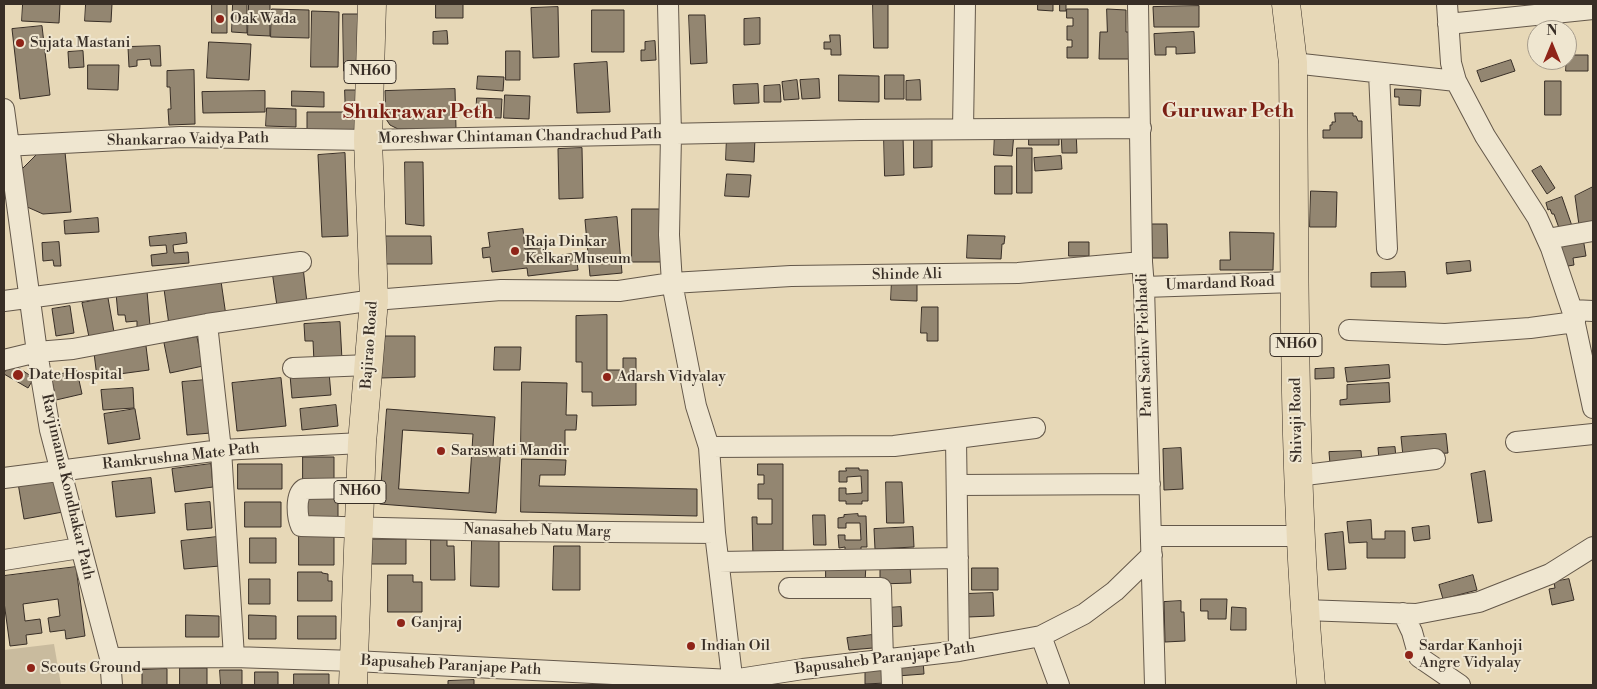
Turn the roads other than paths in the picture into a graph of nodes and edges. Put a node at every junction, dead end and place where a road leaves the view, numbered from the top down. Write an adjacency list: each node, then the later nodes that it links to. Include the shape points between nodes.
1 (372, 4): 16 (highway, Bajirao Road / NH60)
2 (668, 4): 15 (street)
3 (965, 4): 14 (street)
4 (1138, 4): 13 (street, Pant Sachiv Pichhadi)
5 (1286, 4): 9 (highway, Shivaji Road / NH60)
6 (1447, 4): 8 (street)
7 (1593, 9): 8 (street)
8 (1448, 24): 11 (street)
9 (1293, 62): 10 (street); 23 (highway, Shivaji Road / NH60)
10 (1379, 73): 11 (street); 20 (street)
11 (1456, 81): 19 (street)
12 (4, 109): 17 (street, Ravjimama Kondhakar Path)
13 (1141, 128): 14 (street, Moreshwar Chintaman Chandrachud Path); 22 (street, Pant Sachiv Pichhadi)
14 (963, 129): 15 (street, Moreshwar Chintaman Chandrachud Path)
15 (672, 135): 16 (street, Moreshwar Chintaman Chandrachud Path); 24 (street)
16 (368, 140): 17 (street, Shankarrao Vaidya Path, via 180,137); 27 (highway, Bajirao Road / NH60)
17 (6, 146): 26 (street, Ravjimama Kondhakar Path, via 13,168)
18 (1593, 231): 19 (street)
19 (1547, 239): 30 (street)
20 (1387, 249)
21 (301, 262): 26 (street)
22 (1142, 262): 24 (street, Shinde Ali, via 1018,274 791,276); 25 (street, Pant Sachiv Pichhadi)
23 (1295, 282): 25 (street, Umardand Road); 47 (highway, Shivaji Road / NH60)
24 (672, 283): 27 (street, Shinde Ali, via 619,291 501,290); 43 (street, via 696,406)
25 (1144, 287): 49 (street, Pant Sachiv Pichhadi)
26 (30, 298): 28 (street); 33 (street, Ravjimama Kondhakar Path)
27 (374, 300): 31 (street, Shinde Ali); 35 (highway, Bajirao Road / NH60)
28 (4, 301)
29 (1593, 310): 30 (street)
30 (1574, 316): 32 (street, via 1530,328 1445,334); 37 (street)
31 (207, 324): 33 (street, Shinde Ali); 44 (street)
32 (1349, 330)
33 (37, 352): 34 (street, Shinde Ali); 46 (street, Ravjimama Kondhakar Path, via 50,430)
34 (4, 360)
35 (369, 365): 36 (street); 42 (highway, Bajirao Road / NH60)
36 (293, 368)
37 (1593, 408)
38 (1035, 428): 40 (street)
39 (1593, 434): 41 (street)
40 (956, 439): 43 (street, via 894,446); 50 (street)
41 (1516, 442)
42 (362, 443): 44 (street, Ramkrushna Mate Path); 51 (highway, Bajirao Road / NH60)
43 (709, 447): 53 (street)
44 (222, 450): 46 (street, Ramkrushna Mate Path); 66 (street)
45 (1435, 459): 47 (street)
46 (61, 472): 48 (street, Ramkrushna Mate Path); 57 (street, Ravjimama Kondhakar Path)
47 (1297, 476): 54 (highway, Shivaji Road / NH60)
48 (4, 478)
49 (1150, 484): 50 (street); 55 (street, Pant Sachiv Pichhadi)
50 (957, 485): 58 (street)
51 (360, 488): 52 (highway, Bajirao Road / NH60); 52 (street, Nanasaheb Natu Marg, via 304,489 298,496 301,526)
52 (359, 527): 53 (street, Nanasaheb Natu Marg, via 505,532); 69 (highway, Bajirao Road / NH60)
53 (715, 533): 60 (street)
54 (1301, 536): 55 (street); 62 (highway, Shivaji Road / NH60)
55 (1152, 546): 64 (street, Bapusaheb Paranjape Path, via 1115,591 1084,614); 76 (street, Pant Sachiv Pichhadi)
56 (1593, 547): 63 (street, via 1550,574 1479,602 1416,614)
57 (80, 548): 59 (street); 67 (street, Ravjimama Kondhakar Path)
58 (958, 558): 60 (street); 65 (street)
59 (4, 560)
60 (719, 562): 72 (street)
61 (789, 588): 68 (street, via 881,588)
62 (1304, 610): 63 (street); 77 (highway, Shivaji Road / NH60)
63 (1403, 613): 78 (street, via 1419,657)
64 (1041, 636): 65 (street, Bapusaheb Paranjape Path); 75 (street)
65 (959, 651): 68 (street, Bapusaheb Paranjape Path)
66 (234, 657): 67 (street, Bapusaheb Paranjape Path); 69 (street, Bapusaheb Paranjape Path)
67 (110, 658): 73 (street, Ravjimama Kondhakar Path)
68 (887, 660): 70 (street, Bapusaheb Paranjape Path); 74 (street)
69 (353, 673): 71 (street, Bapusaheb Paranjape Path)
70 (789, 678): 72 (street, Bapusaheb Paranjape Path)
71 (595, 680): 72 (street, Bapusaheb Paranjape Path)
72 (732, 683)
73 (112, 685)
74 (892, 685)
75 (1059, 685)
76 (1155, 685)
77 (1311, 685)
78 (1460, 685)

